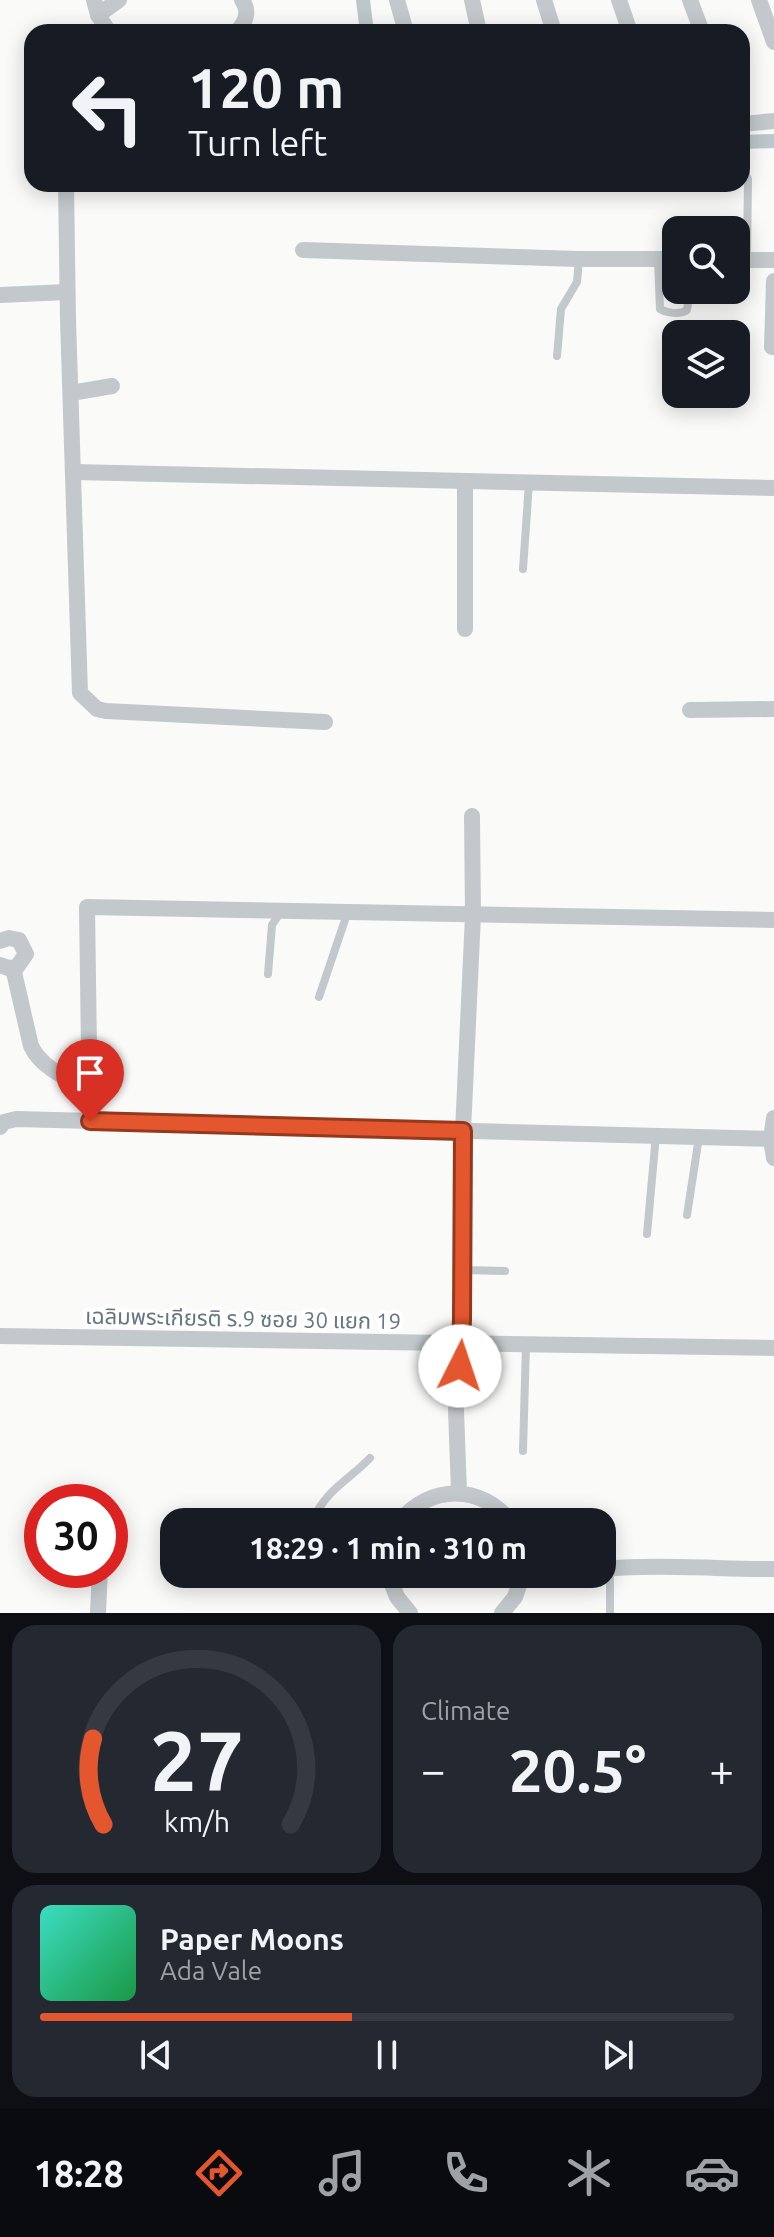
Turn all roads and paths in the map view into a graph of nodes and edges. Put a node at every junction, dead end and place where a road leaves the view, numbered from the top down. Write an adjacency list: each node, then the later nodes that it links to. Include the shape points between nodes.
1 (119, 0): 9 (street)
2 (242, 0): 10 (street, via 247,7)
3 (397, 0): 11 (street)
4 (472, 0): 12 (street)
5 (544, 0): 13 (street)
6 (619, 0): 14 (street)
7 (690, 0): 15 (street)
8 (759, 0): 16 (street)
9 (96, 7)
10 (243, 24)
11 (404, 24)
12 (477, 24)
13 (552, 24)
14 (627, 24)
15 (699, 24)
16 (774, 42)
17 (774, 121): 18 (street)
18 (750, 123)
19 (66, 192): 29 (street)
20 (747, 192): 21 (lane)
21 (745, 216)
22 (303, 250): 23 (street)
23 (579, 259): 24 (street); 33 (lane, via 577,282 561,309)
24 (658, 259): 25 (street); 31 (lane, via 660,309 687,310)
25 (662, 259)
26 (750, 260): 27 (street)
27 (774, 260)
28 (774, 281): 32 (street)
29 (67, 292): 30 (street); 35 (street)
30 (0, 295)
31 (688, 304)
32 (772, 347)
33 (557, 356)
34 (112, 386): 35 (street)
35 (71, 393): 36 (street)
36 (74, 472): 37 (street); 44 (street, via 80,693 89,703 106,711)
37 (465, 482): 38 (street); 41 (street)
38 (529, 483): 39 (street); 40 (lane)
39 (774, 488)
40 (523, 569)
41 (465, 629)
42 (774, 709): 43 (street)
43 (690, 710)
44 (325, 722)
45 (472, 816): 48 (street)
46 (283, 909): 47 (street); 52 (lane, via 272,925); 54 (street, via 87,907)
47 (348, 911): 48 (street); 53 (lane)
48 (473, 915): 49 (street); 58 (street)
49 (774, 920)
50 (0, 941): 51 (street, via 14,938 25,949 24,959)
51 (6, 966): 54 (street, via 36,1057)
52 (268, 974)
53 (319, 997)
54 (91, 1091): 56 (street)
55 (774, 1118): 61 (street)
56 (90, 1121): 57 (street, via 16,1119); 58 (street)
57 (0, 1127)
58 (463, 1131): 59 (street); 65 (street)
59 (656, 1135): 60 (street); 64 (lane)
60 (699, 1137): 61 (street); 63 (lane)
61 (771, 1139): 62 (street)
62 (774, 1158)
63 (687, 1215)
64 (647, 1234)
65 (463, 1270): 66 (lane); 69 (street)
66 (505, 1271)
67 (0, 1336): 69 (street, เฉลิมพระเกียรติ ร.9 ซอย 30 แยก 19)
68 (526, 1343): 69 (street, เฉลิมพระเกียรติ ร.9 ซอย 30 แยก 19); 70 (street, เฉลิมพระเกียรติ ร.9 ซอย 30 แยก 19); 71 (lane)
69 (462, 1344): 73 (street, via 456,1410)
70 (774, 1348)
71 (523, 1451)
72 (370, 1458): 74 (lane)
73 (459, 1493): 75 (street, via 426,1499); 76 (street)
74 (318, 1508)
75 (412, 1508)
76 (496, 1508)
77 (616, 1568): 78 (street)
78 (774, 1569)
79 (99, 1588): 83 (street)
80 (393, 1588): 84 (street)
81 (518, 1588): 85 (street)
82 (608, 1588): 86 (lane)
83 (98, 1613)
84 (410, 1613)
85 (502, 1613)
86 (610, 1613)

